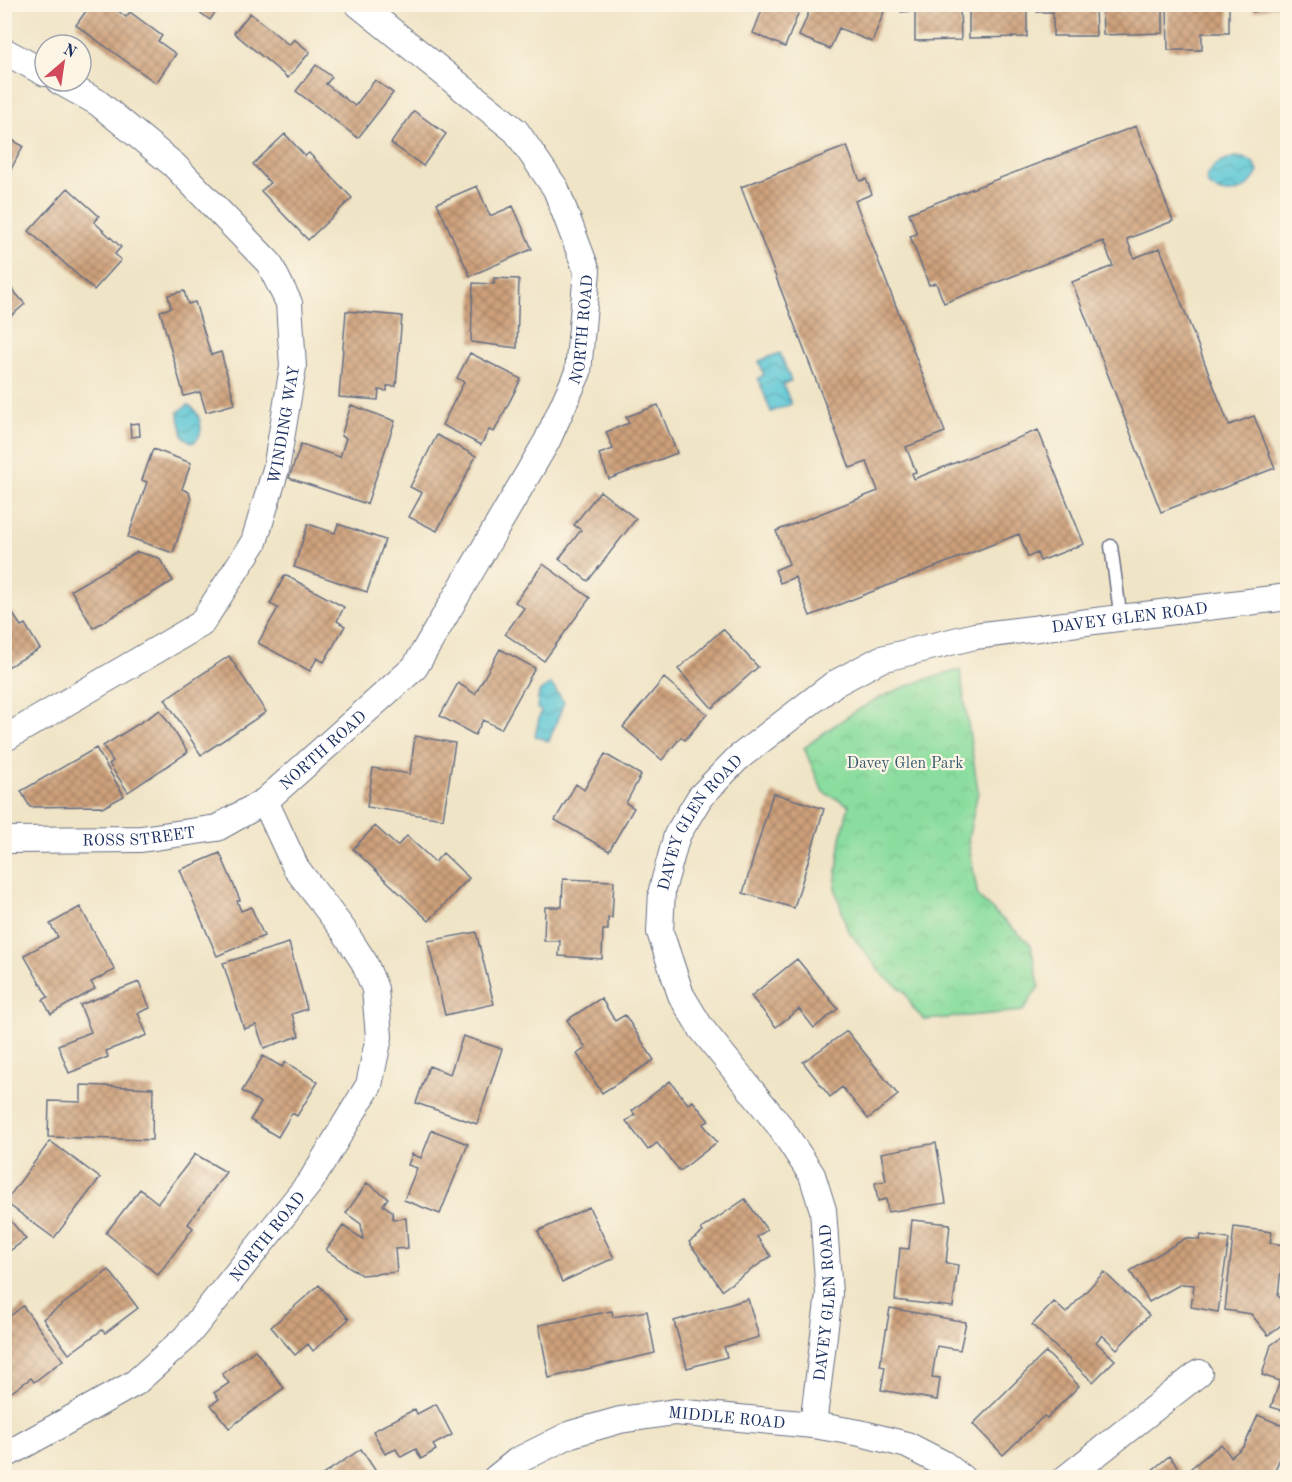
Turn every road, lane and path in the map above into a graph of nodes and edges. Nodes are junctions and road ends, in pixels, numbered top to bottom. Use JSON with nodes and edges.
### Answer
{"nodes":[{"id":1,"x":358,"y":4,"type":"edge"},
{"id":2,"x":4,"y":51,"type":"edge"},
{"id":3,"x":33,"y":67,"type":"edge"},
{"id":4,"x":81,"y":93,"type":"edge"},
{"id":5,"x":1111,"y":546,"type":"dead end"},
{"id":6,"x":1287,"y":597,"type":"edge"},
{"id":7,"x":1120,"y":620,"type":"junction"},
{"id":8,"x":4,"y":739,"type":"edge"},
{"id":9,"x":265,"y":801,"type":"junction"},
{"id":10,"x":4,"y":840,"type":"edge"},
{"id":11,"x":1199,"y":1373,"type":"dead end"},
{"id":12,"x":813,"y":1425,"type":"junction"},
{"id":13,"x":4,"y":1456,"type":"edge"},
{"id":14,"x":496,"y":1478,"type":"edge"},
{"id":15,"x":962,"y":1478,"type":"edge"},
{"id":16,"x":1066,"y":1478,"type":"edge"}],
"edges":[{"from":1,"to":9,"type":"street","name":"NORTH ROAD"},
{"from":2,"to":3,"type":"street"},
{"from":4,"to":8,"type":"street","name":"WINDING WAY"},
{"from":5,"to":7,"type":"lane"},
{"from":6,"to":7,"type":"street","name":"DAVEY GLEN ROAD"},
{"from":7,"to":12,"type":"street","name":"DAVEY GLEN ROAD"},
{"from":9,"to":10,"type":"street","name":"ROSS STREET"},
{"from":9,"to":13,"type":"street","name":"NORTH ROAD"},
{"from":11,"to":16,"type":"street"},
{"from":12,"to":14,"type":"street","name":"MIDDLE ROAD"},
{"from":12,"to":15,"type":"street","name":"MIDDLE ROAD"}]}
